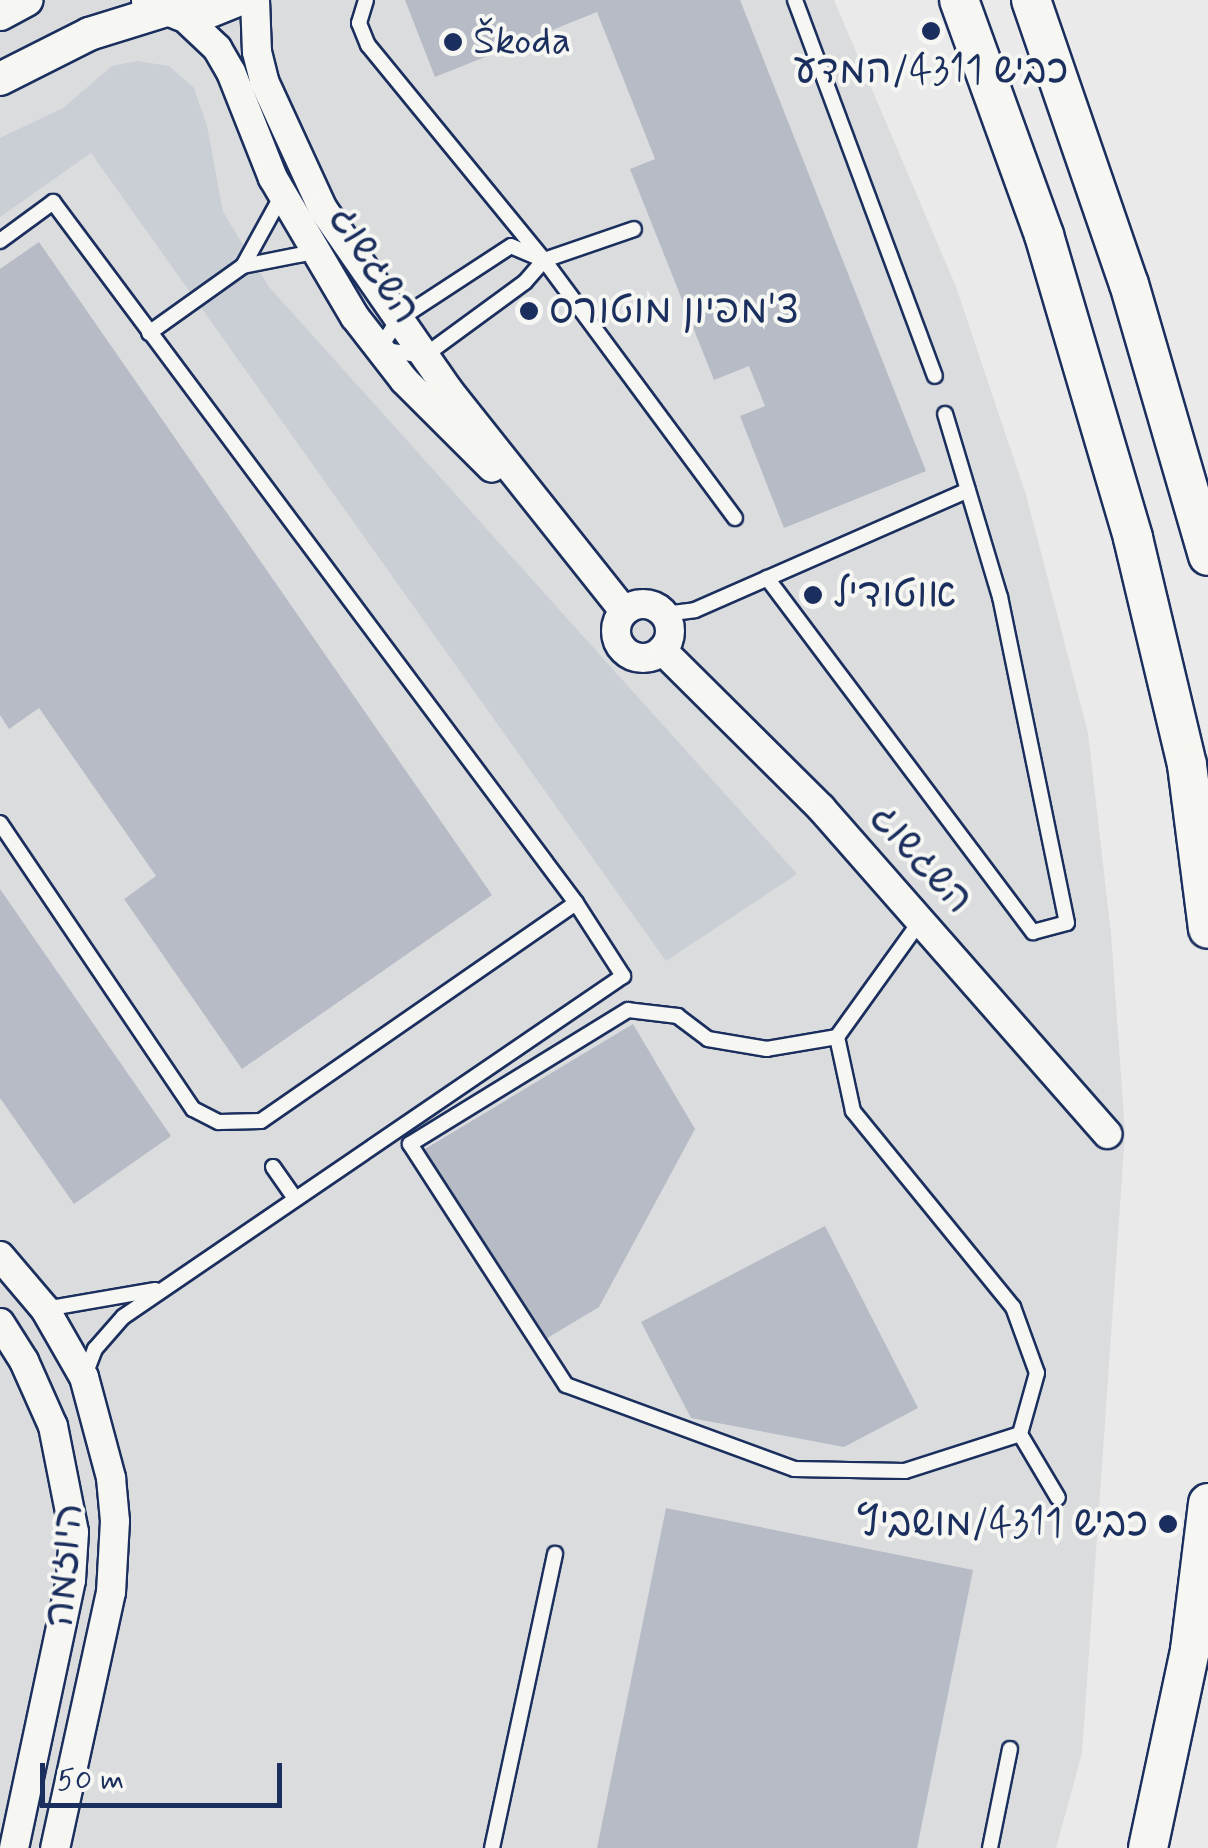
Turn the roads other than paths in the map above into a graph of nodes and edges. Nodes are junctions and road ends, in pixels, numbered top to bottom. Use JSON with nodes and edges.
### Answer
{"nodes":[{"id":1,"x":26,"y":0,"type":"edge"},
{"id":2,"x":238,"y":0,"type":"edge"},
{"id":3,"x":256,"y":0,"type":"edge"},
{"id":4,"x":366,"y":0,"type":"edge"},
{"id":5,"x":795,"y":0,"type":"edge"},
{"id":6,"x":959,"y":0,"type":"edge"},
{"id":7,"x":1032,"y":0,"type":"edge"},
{"id":8,"x":164,"y":8,"type":"edge"},
{"id":9,"x":0,"y":14,"type":"edge"},
{"id":10,"x":0,"y":79,"type":"edge"},
{"id":11,"x":282,"y":195,"type":"junction"},
{"id":12,"x":634,"y":229,"type":"dead end"},
{"id":13,"x":0,"y":241,"type":"edge"},
{"id":14,"x":314,"y":252,"type":"junction"},
{"id":15,"x":544,"y":260,"type":"junction"},
{"id":16,"x":243,"y":266,"type":"junction"},
{"id":17,"x":398,"y":320,"type":"junction"},
{"id":18,"x":149,"y":333,"type":"junction"},
{"id":19,"x":379,"y":349,"type":"junction"},
{"id":20,"x":424,"y":356,"type":"junction"},
{"id":21,"x":936,"y":376,"type":"dead end"},
{"id":22,"x":945,"y":414,"type":"dead end"},
{"id":23,"x":968,"y":490,"type":"junction"},
{"id":24,"x":735,"y":518,"type":"dead end"},
{"id":25,"x":551,"y":524,"type":"junction"},
{"id":26,"x":1208,"y":556,"type":"edge"},
{"id":27,"x":767,"y":578,"type":"junction"},
{"id":28,"x":624,"y":612,"type":"junction"},
{"id":29,"x":664,"y":614,"type":"junction"},
{"id":30,"x":662,"y":650,"type":"junction"},
{"id":31,"x":0,"y":823,"type":"edge"},
{"id":32,"x":576,"y":903,"type":"junction"},
{"id":33,"x":922,"y":920,"type":"junction"},
{"id":34,"x":1208,"y":930,"type":"edge"},
{"id":35,"x":836,"y":1037,"type":"junction"},
{"id":36,"x":1108,"y":1134,"type":"dead end"},
{"id":37,"x":272,"y":1166,"type":"dead end"},
{"id":38,"x":294,"y":1198,"type":"junction"},
{"id":39,"x":0,"y":1256,"type":"edge"},
{"id":40,"x":161,"y":1289,"type":"junction"},
{"id":41,"x":45,"y":1309,"type":"junction"},
{"id":42,"x":0,"y":1324,"type":"edge"},
{"id":43,"x":84,"y":1378,"type":"junction"},
{"id":44,"x":1020,"y":1434,"type":"junction"},
{"id":45,"x":1058,"y":1498,"type":"dead end"},
{"id":46,"x":1208,"y":1502,"type":"edge"},
{"id":47,"x":555,"y":1554,"type":"dead end"},
{"id":48,"x":1010,"y":1750,"type":"dead end"},
{"id":49,"x":14,"y":1848,"type":"edge"},
{"id":50,"x":55,"y":1848,"type":"edge"},
{"id":51,"x":492,"y":1848,"type":"edge"},
{"id":52,"x":990,"y":1848,"type":"edge"},
{"id":53,"x":1148,"y":1848,"type":"edge"}],
"edges":[{"from":1,"to":9,"type":"street"},
{"from":2,"to":8,"type":"street"},
{"from":3,"to":17,"type":"street","name":"השגשוג"},
{"from":4,"to":15,"type":"lane"},
{"from":5,"to":21,"type":"lane"},
{"from":6,"to":34,"type":"main road"},
{"from":7,"to":26,"type":"main road"},
{"from":8,"to":10,"type":"street"},
{"from":8,"to":11,"type":"street","name":"השגשוג"},
{"from":11,"to":14,"type":"street","name":"השגשוג"},
{"from":11,"to":16,"type":"lane"},
{"from":12,"to":15,"type":"lane"},
{"from":13,"to":18,"type":"lane"},
{"from":14,"to":16,"type":"lane"},
{"from":14,"to":19,"type":"street","name":"השגשוג"},
{"from":15,"to":17,"type":"lane"},
{"from":15,"to":20,"type":"lane"},
{"from":15,"to":24,"type":"lane"},
{"from":16,"to":18,"type":"lane"},
{"from":17,"to":19,"type":"lane"},
{"from":17,"to":20,"type":"street","name":"השגשוג"},
{"from":18,"to":32,"type":"lane"},
{"from":19,"to":20,"type":"lane"},
{"from":19,"to":25,"type":"street","name":"השגשוג"},
{"from":20,"to":25,"type":"street","name":"השגשוג"},
{"from":22,"to":23,"type":"lane"},
{"from":23,"to":27,"type":"lane"},
{"from":23,"to":27,"type":"lane"},
{"from":25,"to":28,"type":"street","name":"השגשוג"},
{"from":27,"to":29,"type":"lane"},
{"from":28,"to":29,"type":"street"},
{"from":28,"to":30,"type":"street"},
{"from":29,"to":30,"type":"street"},
{"from":30,"to":33,"type":"street","name":"השגשוג"},
{"from":31,"to":32,"type":"lane"},
{"from":32,"to":38,"type":"lane"},
{"from":33,"to":35,"type":"lane"},
{"from":33,"to":36,"type":"street","name":"השגשוג"},
{"from":35,"to":44,"type":"lane"},
{"from":35,"to":44,"type":"lane"},
{"from":37,"to":38,"type":"lane"},
{"from":38,"to":40,"type":"lane"},
{"from":39,"to":41,"type":"street","name":"היוזמה"},
{"from":40,"to":41,"type":"lane"},
{"from":40,"to":43,"type":"lane"},
{"from":41,"to":43,"type":"street","name":"היוזמה"},
{"from":42,"to":49,"type":"street","name":"היוזמה"},
{"from":43,"to":50,"type":"street","name":"היוזמה"},
{"from":44,"to":45,"type":"lane"},
{"from":46,"to":53,"type":"main road"},
{"from":47,"to":51,"type":"lane"},
{"from":48,"to":52,"type":"lane"}]}
